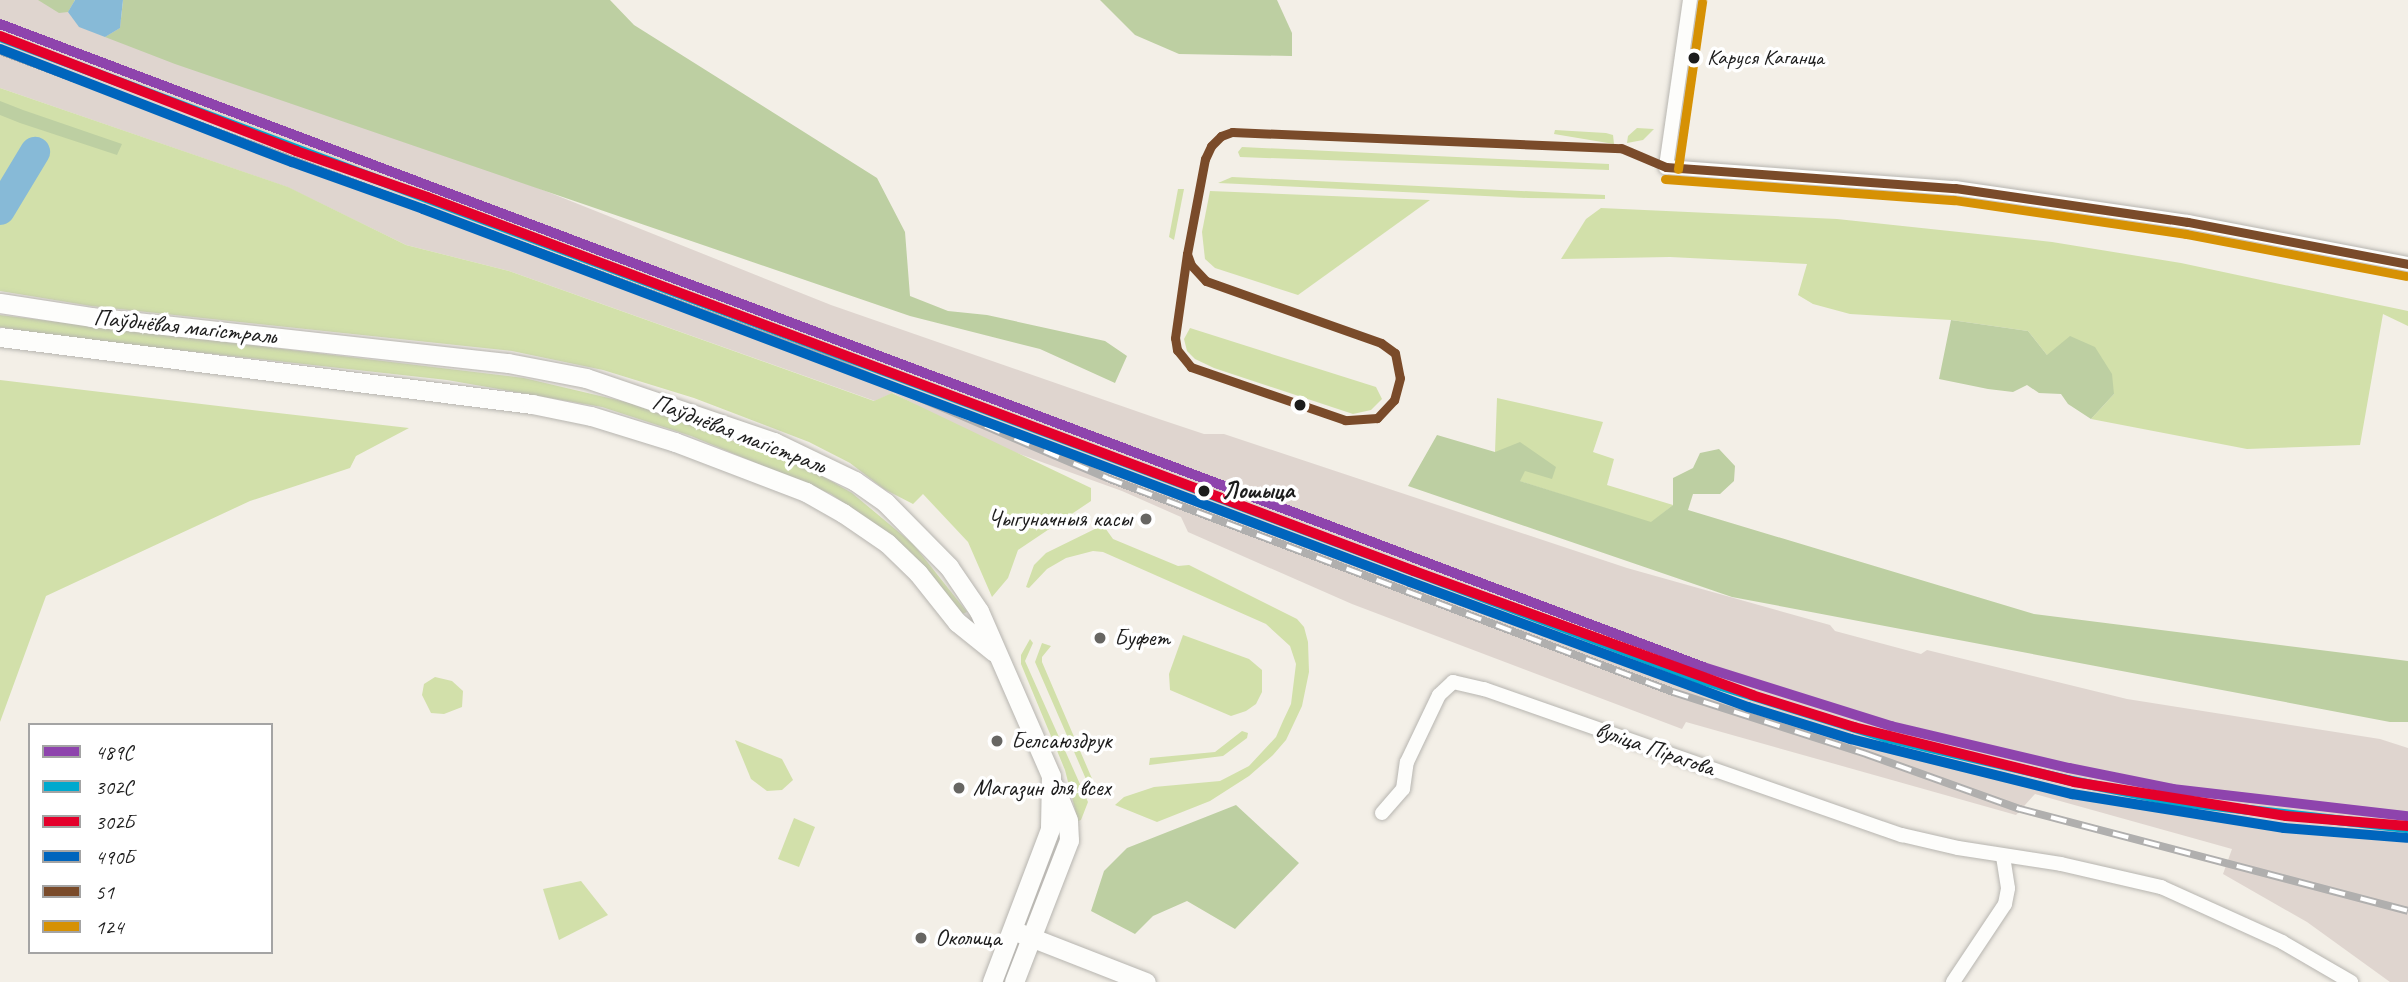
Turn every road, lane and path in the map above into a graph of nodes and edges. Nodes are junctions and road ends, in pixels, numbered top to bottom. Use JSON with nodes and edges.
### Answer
{"nodes":[{"id":1,"x":1690,"y":0,"type":"edge"},
{"id":2,"x":2408,"y":264,"type":"edge"},
{"id":3,"x":0,"y":303,"type":"edge"},
{"id":4,"x":0,"y":337,"type":"edge"},
{"id":5,"x":995,"y":652,"type":"junction"},
{"id":6,"x":1051,"y":776,"type":"junction"},
{"id":7,"x":1382,"y":813,"type":"dead end"},
{"id":8,"x":2003,"y":856,"type":"junction"},
{"id":9,"x":1013,"y":931,"type":"junction"},
{"id":10,"x":1032,"y":937,"type":"junction"},
{"id":11,"x":992,"y":982,"type":"edge"},
{"id":12,"x":1014,"y":982,"type":"edge"},
{"id":13,"x":1146,"y":982,"type":"edge"},
{"id":14,"x":1953,"y":982,"type":"edge"},
{"id":15,"x":2351,"y":982,"type":"edge"}],
"edges":[{"from":1,"to":2,"type":"street"},
{"from":3,"to":5,"type":"main road","name":"Паўднёвая магістраль"},
{"from":4,"to":5,"type":"main road","name":"Паўднёвая магістраль"},
{"from":5,"to":6,"type":"main road"},
{"from":6,"to":9,"type":"main road"},
{"from":6,"to":10,"type":"main road"},
{"from":7,"to":8,"type":"street","name":"вуліца Пірагова"},
{"from":8,"to":14,"type":"street"},
{"from":8,"to":15,"type":"street"},
{"from":9,"to":10,"type":"main road"},
{"from":9,"to":11,"type":"main road"},
{"from":10,"to":12,"type":"main road"},
{"from":10,"to":13,"type":"main road"}]}
